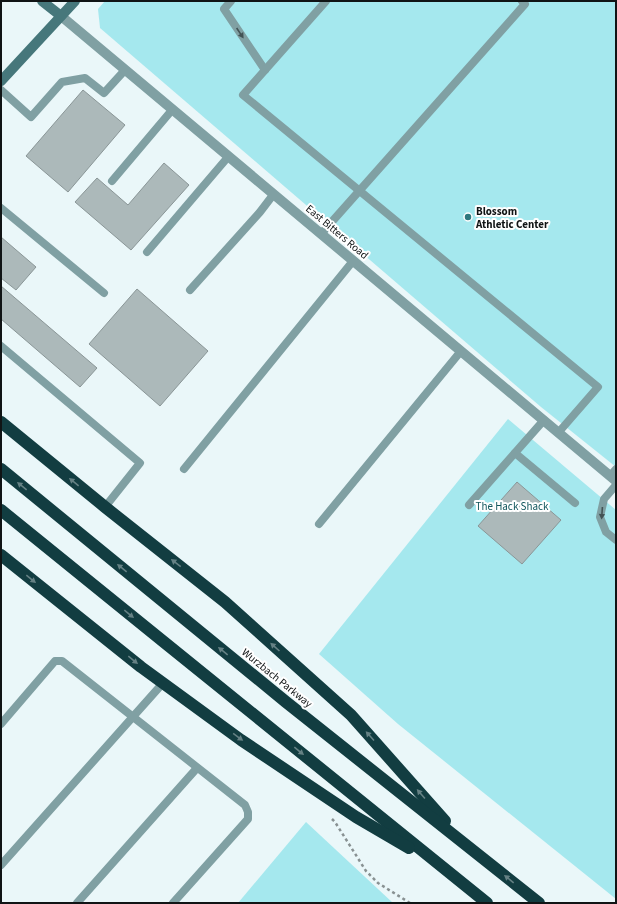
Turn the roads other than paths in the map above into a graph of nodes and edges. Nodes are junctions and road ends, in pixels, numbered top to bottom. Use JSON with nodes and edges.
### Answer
{"nodes":[{"id":1,"x":42,"y":1,"type":"edge"},
{"id":2,"x":75,"y":1,"type":"edge"},
{"id":3,"x":231,"y":1,"type":"edge"},
{"id":4,"x":326,"y":1,"type":"edge"},
{"id":5,"x":522,"y":1,"type":"edge"},
{"id":6,"x":61,"y":16,"type":"junction"},
{"id":7,"x":125,"y":70,"type":"junction"},
{"id":8,"x":265,"y":70,"type":"junction"},
{"id":9,"x":1,"y":81,"type":"edge"},
{"id":10,"x":1,"y":90,"type":"edge"},
{"id":11,"x":172,"y":110,"type":"junction"},
{"id":12,"x":228,"y":157,"type":"junction"},
{"id":13,"x":112,"y":180,"type":"dead end"},
{"id":14,"x":359,"y":191,"type":"junction"},
{"id":15,"x":273,"y":195,"type":"junction"},
{"id":16,"x":1,"y":208,"type":"edge"},
{"id":17,"x":320,"y":234,"type":"junction"},
{"id":18,"x":147,"y":252,"type":"dead end"},
{"id":19,"x":353,"y":261,"type":"junction"},
{"id":20,"x":190,"y":290,"type":"dead end"},
{"id":21,"x":104,"y":293,"type":"dead end"},
{"id":22,"x":1,"y":346,"type":"edge"},
{"id":23,"x":460,"y":351,"type":"junction"},
{"id":24,"x":544,"y":420,"type":"junction"},
{"id":25,"x":1,"y":422,"type":"edge"},
{"id":26,"x":558,"y":433,"type":"junction"},
{"id":27,"x":515,"y":453,"type":"junction"},
{"id":28,"x":1,"y":469,"type":"edge"},
{"id":29,"x":184,"y":469,"type":"dead end"},
{"id":30,"x":614,"y":475,"type":"edge"},
{"id":31,"x":616,"y":485,"type":"edge"},
{"id":32,"x":575,"y":503,"type":"dead end"},
{"id":33,"x":469,"y":505,"type":"dead end"},
{"id":34,"x":105,"y":507,"type":"junction"},
{"id":35,"x":1,"y":510,"type":"edge"},
{"id":36,"x":319,"y":524,"type":"dead end"},
{"id":37,"x":616,"y":540,"type":"edge"},
{"id":38,"x":1,"y":555,"type":"edge"},
{"id":39,"x":164,"y":683,"type":"junction"},
{"id":40,"x":133,"y":718,"type":"junction"},
{"id":41,"x":1,"y":724,"type":"edge"},
{"id":42,"x":197,"y":768,"type":"junction"},
{"id":43,"x":466,"y":844,"type":"junction"},
{"id":44,"x":1,"y":865,"type":"edge"},
{"id":45,"x":449,"y":873,"type":"junction"},
{"id":46,"x":77,"y":903,"type":"edge"},
{"id":47,"x":173,"y":903,"type":"edge"},
{"id":48,"x":487,"y":903,"type":"edge"},
{"id":49,"x":539,"y":903,"type":"edge"}],
"edges":[{"from":1,"to":6,"type":"main road","name":"East Bitters Road"},
{"from":2,"to":6,"type":"main road"},
{"from":3,"to":8,"type":"lane","one_way":true},
{"from":4,"to":8,"type":"lane"},
{"from":5,"to":14,"type":"lane"},
{"from":6,"to":7,"type":"street","name":"East Bitters Road"},
{"from":6,"to":9,"type":"main road"},
{"from":7,"to":10,"type":"lane"},
{"from":7,"to":11,"type":"street","name":"East Bitters Road"},
{"from":8,"to":14,"type":"lane"},
{"from":11,"to":12,"type":"street","name":"East Bitters Road"},
{"from":11,"to":13,"type":"lane"},
{"from":12,"to":15,"type":"street","name":"East Bitters Road"},
{"from":12,"to":18,"type":"lane"},
{"from":14,"to":17,"type":"lane"},
{"from":14,"to":26,"type":"lane"},
{"from":15,"to":17,"type":"street","name":"East Bitters Road"},
{"from":15,"to":20,"type":"lane"},
{"from":16,"to":21,"type":"lane"},
{"from":17,"to":19,"type":"street","name":"East Bitters Road"},
{"from":19,"to":23,"type":"street","name":"East Bitters Road"},
{"from":19,"to":29,"type":"lane"},
{"from":22,"to":34,"type":"lane"},
{"from":23,"to":24,"type":"street","name":"East Bitters Road"},
{"from":23,"to":36,"type":"lane"},
{"from":24,"to":26,"type":"street","name":"East Bitters Road"},
{"from":24,"to":27,"type":"lane"},
{"from":34,"to":25,"type":"highway","one_way":true},
{"from":26,"to":30,"type":"street","name":"East Bitters Road"},
{"from":27,"to":32,"type":"lane"},
{"from":27,"to":33,"type":"lane"},
{"from":43,"to":28,"type":"highway","name":"Wurzbach Parkway","one_way":true},
{"from":31,"to":37,"type":"lane","one_way":true},
{"from":43,"to":34,"type":"highway","one_way":true},
{"from":35,"to":45,"type":"highway","one_way":true},
{"from":38,"to":39,"type":"highway","one_way":true},
{"from":39,"to":40,"type":"lane"},
{"from":39,"to":45,"type":"highway","one_way":true},
{"from":40,"to":41,"type":"lane"},
{"from":40,"to":42,"type":"lane"},
{"from":40,"to":44,"type":"lane"},
{"from":42,"to":46,"type":"lane"},
{"from":42,"to":47,"type":"lane"},
{"from":49,"to":43,"type":"highway","name":"Wurzbach Parkway","one_way":true},
{"from":45,"to":48,"type":"highway"}]}
